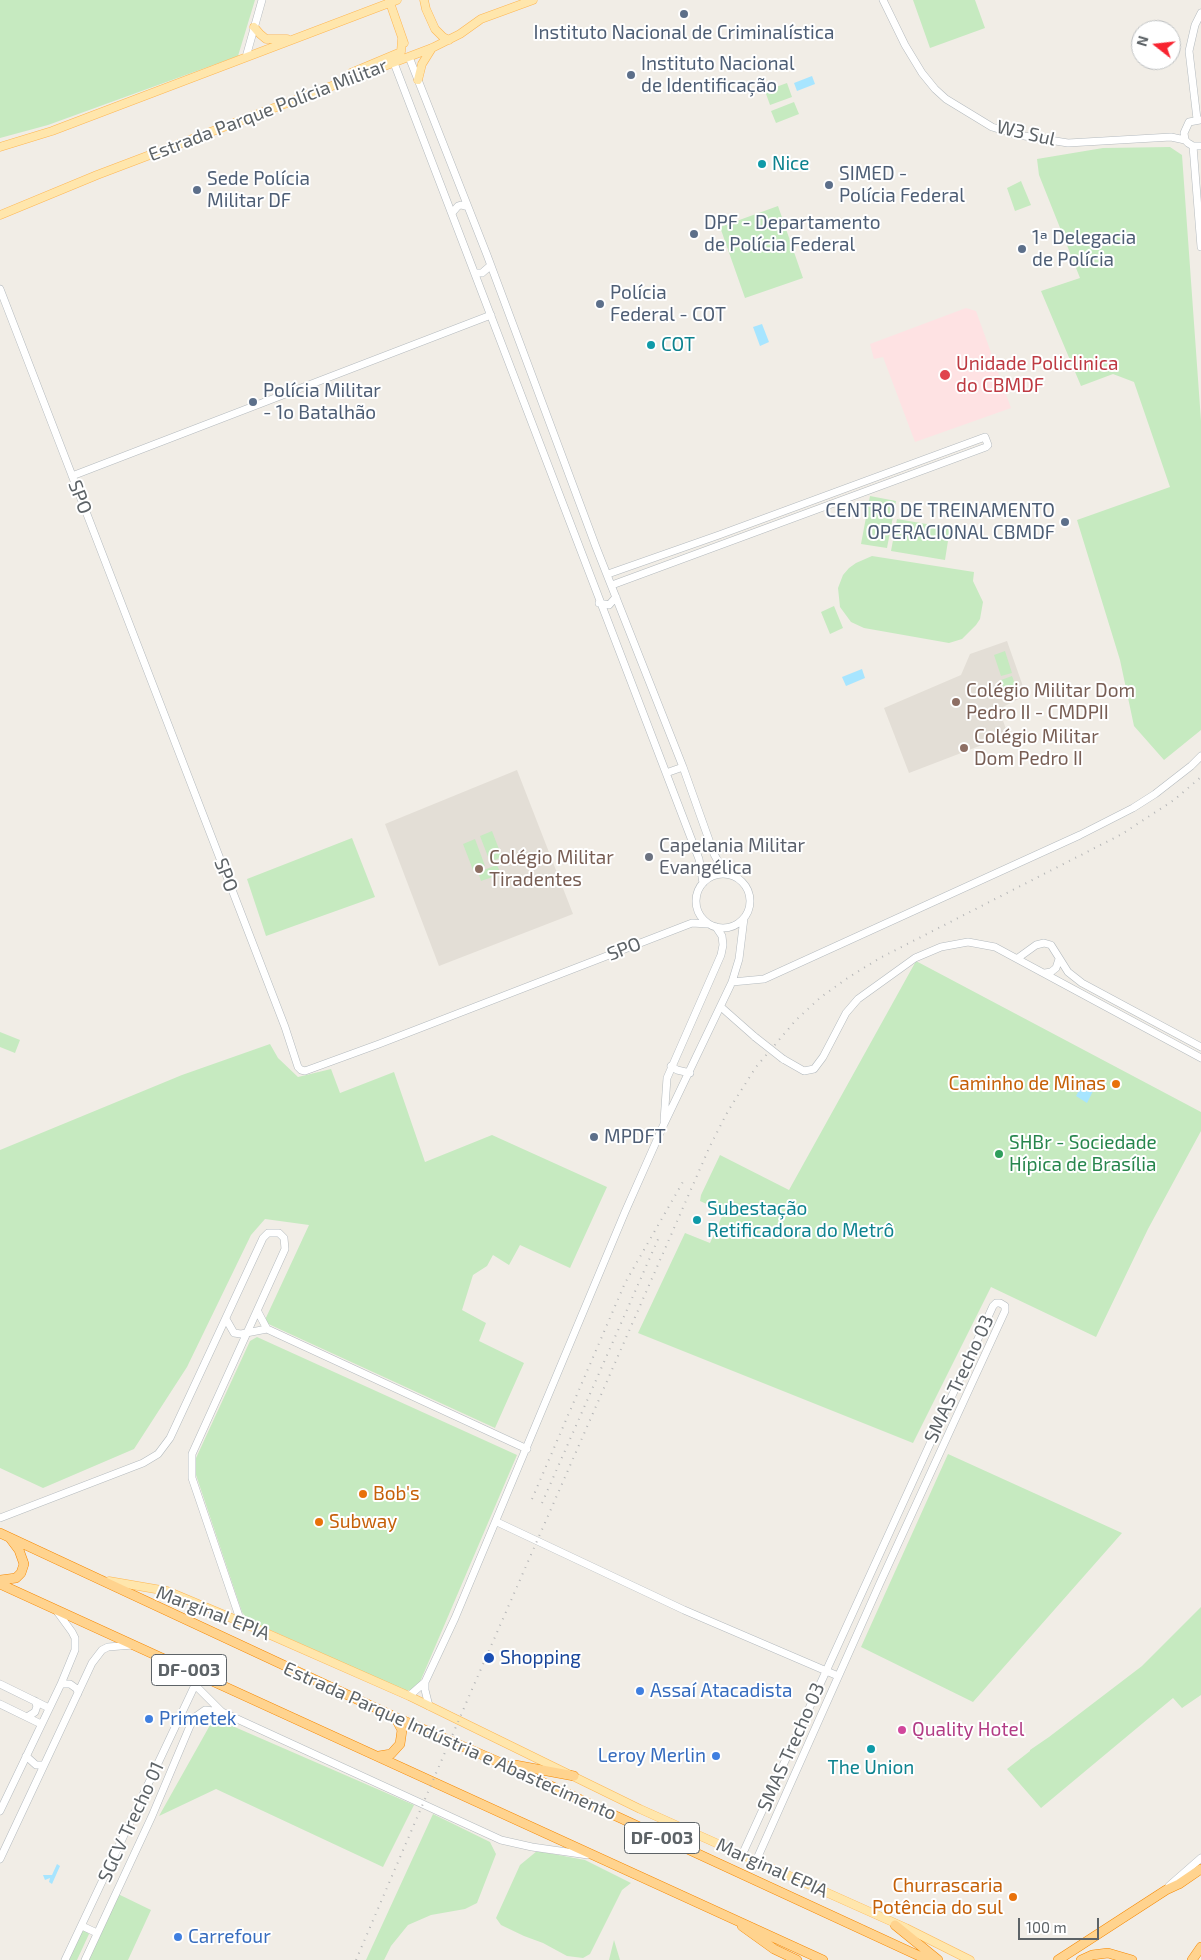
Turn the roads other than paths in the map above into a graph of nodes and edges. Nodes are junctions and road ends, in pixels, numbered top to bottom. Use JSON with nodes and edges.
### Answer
{"nodes":[{"id":1,"x":262,"y":0,"type":"edge"},
{"id":2,"x":424,"y":0,"type":"edge"},
{"id":3,"x":533,"y":0,"type":"edge"},
{"id":4,"x":883,"y":0,"type":"edge"},
{"id":5,"x":392,"y":1,"type":"edge"},
{"id":6,"x":1201,"y":14,"type":"edge"},
{"id":7,"x":254,"y":27,"type":"junction"},
{"id":8,"x":402,"y":39,"type":"junction"},
{"id":9,"x":292,"y":40,"type":"junction"},
{"id":10,"x":449,"y":40,"type":"junction"},
{"id":11,"x":432,"y":48,"type":"junction"},
{"id":12,"x":246,"y":57,"type":"junction"},
{"id":13,"x":409,"y":57,"type":"junction"},
{"id":14,"x":394,"y":63,"type":"junction"},
{"id":15,"x":418,"y":80,"type":"junction"},
{"id":16,"x":293,"y":101,"type":"junction"},
{"id":17,"x":1199,"y":120,"type":"edge"},
{"id":18,"x":1184,"y":129,"type":"junction"},
{"id":19,"x":1170,"y":137,"type":"junction"},
{"id":20,"x":1185,"y":140,"type":"junction"},
{"id":21,"x":0,"y":146,"type":"edge"},
{"id":22,"x":1197,"y":146,"type":"edge"},
{"id":23,"x":468,"y":207,"type":"junction"},
{"id":24,"x":452,"y":213,"type":"junction"},
{"id":25,"x":0,"y":215,"type":"edge"},
{"id":26,"x":1201,"y":247,"type":"edge"},
{"id":27,"x":490,"y":266,"type":"junction"},
{"id":28,"x":475,"y":273,"type":"junction"},
{"id":29,"x":0,"y":289,"type":"edge"},
{"id":30,"x":492,"y":315,"type":"junction"},
{"id":31,"x":535,"y":384,"type":"junction"},
{"id":32,"x":519,"y":388,"type":"junction"},
{"id":33,"x":970,"y":442,"type":"junction"},
{"id":34,"x":973,"y":452,"type":"junction"},
{"id":35,"x":72,"y":476,"type":"junction"},
{"id":36,"x":877,"y":477,"type":"junction"},
{"id":37,"x":881,"y":485,"type":"junction"},
{"id":38,"x":798,"y":506,"type":"junction"},
{"id":39,"x":801,"y":514,"type":"junction"},
{"id":40,"x":585,"y":516,"type":"junction"},
{"id":41,"x":570,"y":522,"type":"junction"},
{"id":42,"x":719,"y":535,"type":"junction"},
{"id":43,"x":722,"y":545,"type":"junction"},
{"id":44,"x":651,"y":559,"type":"junction"},
{"id":45,"x":659,"y":568,"type":"junction"},
{"id":46,"x":608,"y":574,"type":"junction"},
{"id":47,"x":612,"y":585,"type":"junction"},
{"id":48,"x":616,"y":597,"type":"junction"},
{"id":49,"x":600,"y":603,"type":"junction"},
{"id":50,"x":1201,"y":756,"type":"edge"},
{"id":51,"x":683,"y":767,"type":"junction"},
{"id":52,"x":666,"y":773,"type":"junction"},
{"id":53,"x":725,"y":874,"type":"junction"},
{"id":54,"x":703,"y":883,"type":"junction"},
{"id":55,"x":698,"y":912,"type":"junction"},
{"id":56,"x":744,"y":918,"type":"junction"},
{"id":57,"x":692,"y":923,"type":"junction"},
{"id":58,"x":708,"y":924,"type":"junction"},
{"id":59,"x":716,"y":928,"type":"junction"},
{"id":60,"x":1029,"y":949,"type":"junction"},
{"id":61,"x":1018,"y":958,"type":"junction"},
{"id":62,"x":1059,"y":959,"type":"junction"},
{"id":63,"x":1032,"y":966,"type":"junction"},
{"id":64,"x":1045,"y":973,"type":"junction"},
{"id":65,"x":732,"y":982,"type":"junction"},
{"id":66,"x":721,"y":1007,"type":"junction"},
{"id":67,"x":1201,"y":1047,"type":"edge"},
{"id":68,"x":1201,"y":1058,"type":"edge"},
{"id":69,"x":672,"y":1066,"type":"junction"},
{"id":70,"x":690,"y":1074,"type":"junction"},
{"id":71,"x":664,"y":1124,"type":"junction"},
{"id":72,"x":258,"y":1312,"type":"junction"},
{"id":73,"x":226,"y":1318,"type":"junction"},
{"id":74,"x":267,"y":1329,"type":"junction"},
{"id":75,"x":247,"y":1334,"type":"junction"},
{"id":76,"x":526,"y":1449,"type":"junction"},
{"id":77,"x":0,"y":1518,"type":"edge"},
{"id":78,"x":497,"y":1522,"type":"junction"},
{"id":79,"x":0,"y":1532,"type":"edge"},
{"id":80,"x":9,"y":1537,"type":"junction"},
{"id":81,"x":869,"y":1575,"type":"junction"},
{"id":82,"x":0,"y":1580,"type":"edge"},
{"id":83,"x":881,"y":1580,"type":"junction"},
{"id":84,"x":105,"y":1581,"type":"junction"},
{"id":85,"x":0,"y":1584,"type":"edge"},
{"id":86,"x":54,"y":1608,"type":"junction"},
{"id":87,"x":241,"y":1622,"type":"junction"},
{"id":88,"x":138,"y":1645,"type":"junction"},
{"id":89,"x":178,"y":1665,"type":"junction"},
{"id":90,"x":826,"y":1670,"type":"junction"},
{"id":91,"x":838,"y":1676,"type":"junction"},
{"id":92,"x":425,"y":1682,"type":"junction"},
{"id":93,"x":0,"y":1684,"type":"edge"},
{"id":94,"x":61,"y":1684,"type":"junction"},
{"id":95,"x":195,"y":1685,"type":"junction"},
{"id":96,"x":78,"y":1693,"type":"junction"},
{"id":97,"x":409,"y":1696,"type":"junction"},
{"id":98,"x":34,"y":1701,"type":"junction"},
{"id":99,"x":0,"y":1704,"type":"edge"},
{"id":100,"x":429,"y":1706,"type":"junction"},
{"id":101,"x":49,"y":1708,"type":"junction"},
{"id":102,"x":222,"y":1712,"type":"junction"},
{"id":103,"x":27,"y":1717,"type":"junction"},
{"id":104,"x":395,"y":1717,"type":"junction"},
{"id":105,"x":178,"y":1721,"type":"junction"},
{"id":106,"x":41,"y":1724,"type":"junction"},
{"id":107,"x":190,"y":1726,"type":"junction"},
{"id":108,"x":26,"y":1756,"type":"junction"},
{"id":109,"x":378,"y":1756,"type":"junction"},
{"id":110,"x":501,"y":1763,"type":"junction"},
{"id":111,"x":44,"y":1765,"type":"junction"},
{"id":112,"x":574,"y":1776,"type":"junction"},
{"id":113,"x":0,"y":1811,"type":"edge"},
{"id":114,"x":752,"y":1832,"type":"junction"},
{"id":115,"x":766,"y":1837,"type":"junction"},
{"id":116,"x":742,"y":1855,"type":"junction"},
{"id":117,"x":594,"y":1856,"type":"junction"},
{"id":118,"x":1,"y":1857,"type":"edge"},
{"id":119,"x":1201,"y":1858,"type":"edge"},
{"id":120,"x":756,"y":1861,"type":"junction"},
{"id":121,"x":1201,"y":1869,"type":"edge"},
{"id":122,"x":1166,"y":1890,"type":"junction"},
{"id":123,"x":732,"y":1918,"type":"junction"},
{"id":124,"x":895,"y":1925,"type":"junction"},
{"id":125,"x":82,"y":1926,"type":"junction"},
{"id":126,"x":97,"y":1933,"type":"junction"},
{"id":127,"x":1201,"y":1947,"type":"edge"},
{"id":128,"x":65,"y":1960,"type":"edge"},
{"id":129,"x":85,"y":1960,"type":"edge"},
{"id":130,"x":797,"y":1960,"type":"edge"},
{"id":131,"x":823,"y":1960,"type":"edge"},
{"id":132,"x":928,"y":1960,"type":"edge"},
{"id":133,"x":938,"y":1960,"type":"edge"},
{"id":134,"x":970,"y":1960,"type":"edge"},
{"id":135,"x":1058,"y":1960,"type":"edge"},
{"id":136,"x":1081,"y":1960,"type":"edge"},
{"id":137,"x":1132,"y":1960,"type":"edge"},
{"id":138,"x":1192,"y":1960,"type":"edge"}],
"edges":[{"from":1,"to":7,"type":"street"},
{"from":2,"to":10,"type":"main road"},
{"from":3,"to":10,"type":"main road","name":"Estrada Parque Polícia Militar"},
{"from":4,"to":19,"type":"street","name":"W3 Sul"},
{"from":5,"to":8,"type":"main road"},
{"from":5,"to":9,"type":"main road"},
{"from":6,"to":17,"type":"street"},
{"from":7,"to":9,"type":"main road"},
{"from":7,"to":12,"type":"street"},
{"from":8,"to":13,"type":"main road"},
{"from":8,"to":16,"type":"main road"},
{"from":9,"to":12,"type":"main road"},
{"from":10,"to":11,"type":"main road","name":"Estrada Parque Polícia Militar"},
{"from":11,"to":13,"type":"main road","name":"Estrada Parque Polícia Militar"},
{"from":11,"to":15,"type":"main road"},
{"from":12,"to":21,"type":"main road"},
{"from":13,"to":14,"type":"main road","name":"Estrada Parque Polícia Militar"},
{"from":13,"to":15,"type":"street"},
{"from":14,"to":16,"type":"main road","name":"Estrada Parque Polícia Militar"},
{"from":14,"to":24,"type":"street"},
{"from":15,"to":23,"type":"street"},
{"from":16,"to":25,"type":"main road","name":"Estrada Parque Polícia Militar"},
{"from":17,"to":18,"type":"street","name":"W3 Sul"},
{"from":18,"to":19,"type":"street","name":"W3 Sul"},
{"from":18,"to":20,"type":"street"},
{"from":19,"to":20,"type":"street","name":"W3 Sul"},
{"from":20,"to":22,"type":"street"},
{"from":22,"to":26,"type":"street"},
{"from":23,"to":24,"type":"street"},
{"from":23,"to":27,"type":"street"},
{"from":24,"to":28,"type":"street"},
{"from":27,"to":28,"type":"street"},
{"from":27,"to":31,"type":"street"},
{"from":28,"to":30,"type":"street"},
{"from":29,"to":35,"type":"street","name":"SPO"},
{"from":30,"to":32,"type":"street"},
{"from":30,"to":35,"type":"street"},
{"from":31,"to":32,"type":"street"},
{"from":31,"to":40,"type":"street"},
{"from":32,"to":41,"type":"street"},
{"from":33,"to":34,"type":"street"},
{"from":33,"to":34,"type":"street"},
{"from":33,"to":36,"type":"street"},
{"from":34,"to":37,"type":"street"},
{"from":35,"to":57,"type":"street","name":"SPO"},
{"from":36,"to":37,"type":"street"},
{"from":36,"to":38,"type":"street"},
{"from":37,"to":39,"type":"street"},
{"from":38,"to":39,"type":"street"},
{"from":38,"to":42,"type":"street"},
{"from":39,"to":43,"type":"street"},
{"from":40,"to":41,"type":"street"},
{"from":40,"to":46,"type":"street"},
{"from":41,"to":49,"type":"street"},
{"from":42,"to":43,"type":"street"},
{"from":42,"to":44,"type":"street"},
{"from":43,"to":45,"type":"street"},
{"from":44,"to":45,"type":"street"},
{"from":44,"to":46,"type":"street"},
{"from":45,"to":47,"type":"street"},
{"from":46,"to":47,"type":"street"},
{"from":47,"to":48,"type":"street"},
{"from":48,"to":49,"type":"street"},
{"from":48,"to":51,"type":"street"},
{"from":49,"to":52,"type":"street"},
{"from":50,"to":65,"type":"street"},
{"from":51,"to":52,"type":"street"},
{"from":51,"to":53,"type":"street"},
{"from":52,"to":54,"type":"street"},
{"from":53,"to":54,"type":"street"},
{"from":53,"to":56,"type":"street"},
{"from":54,"to":55,"type":"street"},
{"from":55,"to":57,"type":"street"},
{"from":55,"to":58,"type":"street"},
{"from":56,"to":59,"type":"street"},
{"from":56,"to":65,"type":"street"},
{"from":57,"to":58,"type":"street","name":"SPO"},
{"from":58,"to":59,"type":"street"},
{"from":59,"to":69,"type":"street"},
{"from":60,"to":61,"type":"street"},
{"from":60,"to":62,"type":"street"},
{"from":60,"to":63,"type":"street"},
{"from":61,"to":63,"type":"street"},
{"from":61,"to":66,"type":"street","bridge":true},
{"from":62,"to":64,"type":"street"},
{"from":62,"to":67,"type":"street"},
{"from":63,"to":64,"type":"street"},
{"from":64,"to":68,"type":"street"},
{"from":65,"to":66,"type":"street"},
{"from":66,"to":70,"type":"street"},
{"from":69,"to":70,"type":"street"},
{"from":69,"to":71,"type":"street"},
{"from":70,"to":71,"type":"street"},
{"from":71,"to":76,"type":"street"},
{"from":72,"to":73,"type":"street"},
{"from":72,"to":74,"type":"street"},
{"from":72,"to":75,"type":"street"},
{"from":73,"to":75,"type":"street"},
{"from":73,"to":77,"type":"street"},
{"from":74,"to":75,"type":"street"},
{"from":74,"to":76,"type":"street"},
{"from":75,"to":87,"type":"street"},
{"from":76,"to":78,"type":"street"},
{"from":78,"to":90,"type":"street"},
{"from":78,"to":92,"type":"street"},
{"from":79,"to":80,"type":"highway","name":"Estrada Parque Indústria e Abastecimento","number":"DF-003"},
{"from":80,"to":82,"type":"highway"},
{"from":80,"to":84,"type":"highway","name":"Estrada Parque Indústria e Abastecimento","number":"DF-003"},
{"from":81,"to":83,"type":"street"},
{"from":81,"to":83,"type":"street","name":"SMAS Trecho 03"},
{"from":81,"to":90,"type":"street","name":"SMAS Trecho 03"},
{"from":83,"to":91,"type":"street","name":"SMAS Trecho 03"},
{"from":84,"to":87,"type":"main road","name":"Marginal EPIA"},
{"from":84,"to":104,"type":"highway","name":"Estrada Parque Indústria e Abastecimento","number":"DF-003"},
{"from":85,"to":86,"type":"highway","number":"DF-003"},
{"from":86,"to":88,"type":"highway","number":"DF-003"},
{"from":86,"to":94,"type":"street"},
{"from":87,"to":97,"type":"main road","name":"Marginal EPIA"},
{"from":88,"to":89,"type":"highway","number":"DF-003"},
{"from":88,"to":96,"type":"street"},
{"from":89,"to":95,"type":"street"},
{"from":89,"to":109,"type":"highway","number":"DF-003"},
{"from":90,"to":91,"type":"street"},
{"from":90,"to":114,"type":"street","name":"SMAS Trecho 03"},
{"from":91,"to":115,"type":"street","name":"SMAS Trecho 03"},
{"from":92,"to":97,"type":"street"},
{"from":92,"to":100,"type":"street"},
{"from":93,"to":98,"type":"street"},
{"from":94,"to":96,"type":"street"},
{"from":94,"to":101,"type":"street"},
{"from":95,"to":102,"type":"street"},
{"from":95,"to":105,"type":"street","name":"SGCV Trecho 01"},
{"from":96,"to":111,"type":"street"},
{"from":97,"to":100,"type":"main road","name":"Marginal EPIA"},
{"from":98,"to":101,"type":"street"},
{"from":98,"to":103,"type":"street"},
{"from":99,"to":103,"type":"street"},
{"from":100,"to":112,"type":"main road","name":"Marginal EPIA"},
{"from":101,"to":106,"type":"street"},
{"from":102,"to":107,"type":"street","name":"SGCV Trecho 01"},
{"from":102,"to":117,"type":"street"},
{"from":103,"to":106,"type":"street"},
{"from":104,"to":109,"type":"highway"},
{"from":104,"to":110,"type":"highway","name":"Estrada Parque Indústria e Abastecimento","number":"DF-003"},
{"from":105,"to":107,"type":"street"},
{"from":105,"to":125,"type":"street","name":"SGCV Trecho 01"},
{"from":106,"to":108,"type":"street"},
{"from":107,"to":126,"type":"street","name":"SGCV Trecho 01"},
{"from":108,"to":111,"type":"street"},
{"from":108,"to":113,"type":"street"},
{"from":109,"to":117,"type":"highway","number":"DF-003"},
{"from":110,"to":112,"type":"highway"},
{"from":110,"to":132,"type":"highway","name":"Estrada Parque Indústria e Abastecimento","number":"DF-003"},
{"from":111,"to":118,"type":"street"},
{"from":112,"to":116,"type":"main road","name":"Marginal EPIA"},
{"from":114,"to":115,"type":"street"},
{"from":114,"to":116,"type":"street","name":"SMAS Trecho 03"},
{"from":115,"to":120,"type":"street","name":"SMAS Trecho 03"},
{"from":116,"to":120,"type":"main road","name":"Marginal EPIA"},
{"from":117,"to":123,"type":"highway","number":"DF-003"},
{"from":119,"to":122,"type":"street"},
{"from":120,"to":124,"type":"main road","name":"Marginal EPIA"},
{"from":121,"to":122,"type":"highway"},
{"from":122,"to":135,"type":"highway"},
{"from":123,"to":130,"type":"highway"},
{"from":123,"to":131,"type":"highway","number":"DF-003"},
{"from":124,"to":133,"type":"highway"},
{"from":124,"to":134,"type":"main road","name":"Marginal EPIA"},
{"from":125,"to":126,"type":"street"},
{"from":125,"to":128,"type":"street","name":"SGCV Trecho 01"},
{"from":126,"to":129,"type":"street","name":"SGCV Trecho 01"},
{"from":127,"to":138,"type":"highway"},
{"from":136,"to":137,"type":"highway"}]}
